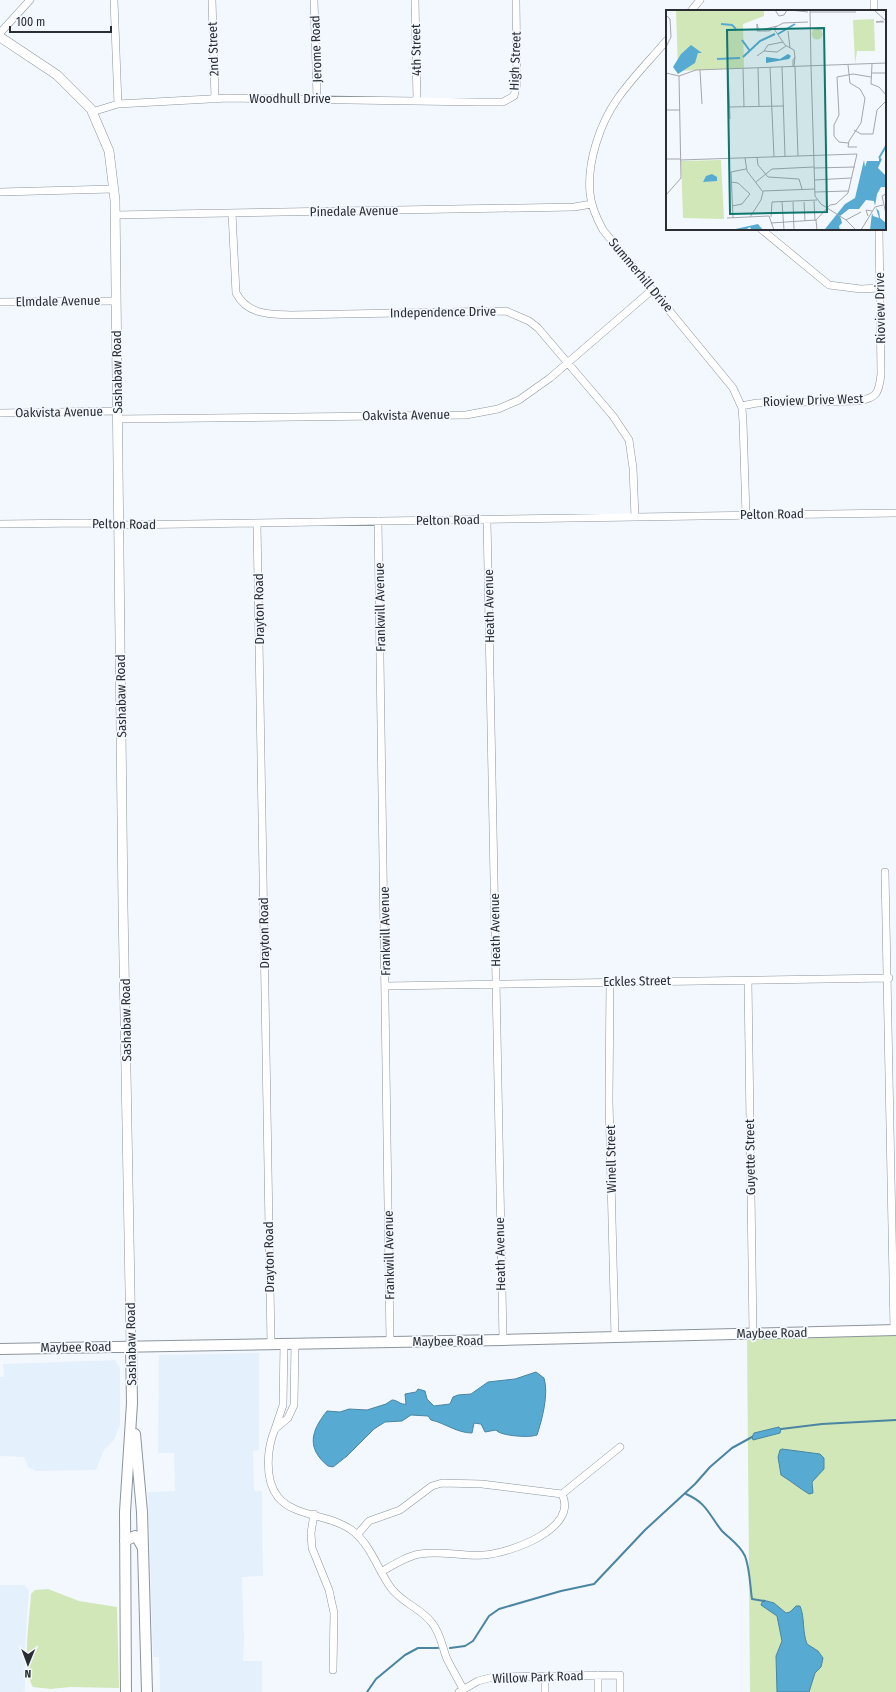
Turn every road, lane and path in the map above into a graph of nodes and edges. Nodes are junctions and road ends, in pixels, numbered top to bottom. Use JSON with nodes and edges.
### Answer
{"nodes":[{"id":1,"x":30,"y":0,"type":"edge"},
{"id":2,"x":114,"y":0,"type":"edge"},
{"id":3,"x":212,"y":0,"type":"edge"},
{"id":4,"x":314,"y":0,"type":"edge"},
{"id":5,"x":415,"y":0,"type":"edge"},
{"id":6,"x":516,"y":0,"type":"edge"},
{"id":7,"x":700,"y":0,"type":"edge"},
{"id":8,"x":692,"y":10,"type":"edge"},
{"id":9,"x":0,"y":33,"type":"edge"},
{"id":10,"x":0,"y":37,"type":"edge"},
{"id":11,"x":666,"y":41,"type":"edge"},
{"id":12,"x":317,"y":98,"type":"junction"},
{"id":13,"x":214,"y":99,"type":"junction"},
{"id":14,"x":417,"y":101,"type":"junction"},
{"id":15,"x":490,"y":102,"type":"joint"},
{"id":16,"x":118,"y":104,"type":"junction"},
{"id":17,"x":92,"y":112,"type":"junction"},
{"id":18,"x":113,"y":189,"type":"junction"},
{"id":19,"x":0,"y":192,"type":"edge"},
{"id":20,"x":592,"y":204,"type":"junction"},
{"id":21,"x":232,"y":213,"type":"junction"},
{"id":22,"x":115,"y":215,"type":"junction"},
{"id":23,"x":762,"y":230,"type":"edge"},
{"id":24,"x":879,"y":230,"type":"edge"},
{"id":25,"x":880,"y":288,"type":"junction"},
{"id":26,"x":652,"y":290,"type":"junction"},
{"id":27,"x":116,"y":301,"type":"junction"},
{"id":28,"x":0,"y":302,"type":"edge"},
{"id":29,"x":567,"y":362,"type":"junction"},
{"id":30,"x":880,"y":387,"type":"joint"},
{"id":31,"x":741,"y":406,"type":"junction"},
{"id":32,"x":0,"y":413,"type":"edge"},
{"id":33,"x":117,"y":415,"type":"junction"},
{"id":34,"x":896,"y":513,"type":"edge"},
{"id":35,"x":746,"y":515,"type":"junction"},
{"id":36,"x":635,"y":517,"type":"junction"},
{"id":37,"x":487,"y":520,"type":"junction"},
{"id":38,"x":378,"y":521,"type":"junction"},
{"id":39,"x":257,"y":523,"type":"junction"},
{"id":40,"x":0,"y":524,"type":"edge"},
{"id":41,"x":119,"y":525,"type":"junction"},
{"id":42,"x":885,"y":872,"type":"dead end"},
{"id":43,"x":889,"y":978,"type":"junction"},
{"id":44,"x":748,"y":981,"type":"junction"},
{"id":45,"x":610,"y":982,"type":"junction"},
{"id":46,"x":496,"y":983,"type":"junction"},
{"id":47,"x":385,"y":986,"type":"junction"},
{"id":48,"x":895,"y":1330,"type":"edge"},
{"id":49,"x":753,"y":1334,"type":"junction"},
{"id":50,"x":615,"y":1336,"type":"junction"},
{"id":51,"x":503,"y":1340,"type":"junction"},
{"id":52,"x":390,"y":1342,"type":"junction"},
{"id":53,"x":290,"y":1343,"type":"junction"},
{"id":54,"x":271,"y":1344,"type":"junction"},
{"id":55,"x":131,"y":1346,"type":"junction"},
{"id":56,"x":0,"y":1349,"type":"edge"},
{"id":57,"x":284,"y":1394,"type":"junction"},
{"id":58,"x":295,"y":1395,"type":"junction"},
{"id":59,"x":132,"y":1403,"type":"junction"},
{"id":60,"x":275,"y":1429,"type":"junction"},
{"id":61,"x":620,"y":1447,"type":"dead end"},
{"id":62,"x":562,"y":1494,"type":"junction"},
{"id":63,"x":314,"y":1514,"type":"junction"},
{"id":64,"x":357,"y":1535,"type":"junction"},
{"id":65,"x":125,"y":1541,"type":"junction"},
{"id":66,"x":144,"y":1550,"type":"junction"},
{"id":67,"x":381,"y":1572,"type":"junction"},
{"id":68,"x":333,"y":1670,"type":"dead end"},
{"id":69,"x":598,"y":1675,"type":"junction"},
{"id":70,"x":545,"y":1676,"type":"junction"},
{"id":71,"x":461,"y":1690,"type":"edge"},
{"id":72,"x":126,"y":1692,"type":"edge"},
{"id":73,"x":147,"y":1692,"type":"edge"},
{"id":74,"x":545,"y":1692,"type":"edge"},
{"id":75,"x":598,"y":1692,"type":"edge"},
{"id":76,"x":620,"y":1692,"type":"edge"}],
"edges":[{"from":1,"to":9,"type":"street"},
{"from":2,"to":16,"type":"street"},
{"from":3,"to":13,"type":"street","name":"2nd Street"},
{"from":4,"to":12,"type":"street","name":"Jerome Road"},
{"from":5,"to":14,"type":"street","name":"4th Street"},
{"from":6,"to":15,"type":"street","name":"High Street"},
{"from":7,"to":8,"type":"street"},
{"from":10,"to":17,"type":"street","name":"Sashabaw Road"},
{"from":11,"to":20,"type":"street","name":"Summerhill Drive"},
{"from":12,"to":13,"type":"street","name":"Woodhull Drive"},
{"from":12,"to":14,"type":"street","name":"Woodhull Drive"},
{"from":13,"to":16,"type":"street","name":"Woodhull Drive"},
{"from":14,"to":15,"type":"street","name":"Woodhull Drive"},
{"from":16,"to":17,"type":"street","name":"Woodhull Drive"},
{"from":17,"to":18,"type":"street","name":"Sashabaw Road"},
{"from":18,"to":19,"type":"street"},
{"from":18,"to":22,"type":"street","name":"Sashabaw Road"},
{"from":20,"to":21,"type":"street","name":"Pinedale Avenue"},
{"from":20,"to":26,"type":"street","name":"Summerhill Drive"},
{"from":21,"to":22,"type":"street","name":"Pinedale Avenue"},
{"from":21,"to":29,"type":"street","name":"Independence Drive"},
{"from":22,"to":27,"type":"street","name":"Sashabaw Road"},
{"from":23,"to":25,"type":"street"},
{"from":24,"to":25,"type":"street","name":"Rioview Drive"},
{"from":25,"to":30,"type":"street","name":"Rioview Drive"},
{"from":26,"to":29,"type":"street","name":"Oakvista Avenue"},
{"from":26,"to":31,"type":"street","name":"Summerhill Drive"},
{"from":27,"to":28,"type":"street","name":"Elmdale Avenue"},
{"from":27,"to":33,"type":"street","name":"Sashabaw Road"},
{"from":29,"to":33,"type":"street","name":"Oakvista Avenue"},
{"from":29,"to":36,"type":"street","name":"Independence Drive"},
{"from":30,"to":31,"type":"street","name":"Rioview Drive West"},
{"from":31,"to":35,"type":"street","name":"Summerhill Drive"},
{"from":32,"to":33,"type":"street","name":"Oakvista Avenue"},
{"from":33,"to":41,"type":"street","name":"Sashabaw Road"},
{"from":34,"to":35,"type":"street","name":"Pelton Road"},
{"from":35,"to":36,"type":"street","name":"Pelton Road"},
{"from":36,"to":37,"type":"street","name":"Pelton Road"},
{"from":37,"to":38,"type":"street","name":"Pelton Road"},
{"from":37,"to":46,"type":"street","name":"Heath Avenue"},
{"from":38,"to":39,"type":"street","name":"Pelton Road"},
{"from":38,"to":47,"type":"street","name":"Frankwill Avenue"},
{"from":39,"to":41,"type":"street","name":"Pelton Road"},
{"from":39,"to":54,"type":"street","name":"Drayton Road"},
{"from":40,"to":41,"type":"street","name":"Pelton Road"},
{"from":41,"to":55,"type":"street","name":"Sashabaw Road"},
{"from":42,"to":43,"type":"street"},
{"from":43,"to":44,"type":"street","name":"Eckles Street"},
{"from":43,"to":48,"type":"street"},
{"from":44,"to":45,"type":"street","name":"Eckles Street"},
{"from":44,"to":49,"type":"street","name":"Guyette Street"},
{"from":45,"to":46,"type":"street","name":"Eckles Street"},
{"from":45,"to":50,"type":"street","name":"Winell Street"},
{"from":46,"to":47,"type":"street","name":"Eckles Street"},
{"from":46,"to":51,"type":"street","name":"Heath Avenue"},
{"from":47,"to":52,"type":"street","name":"Frankwill Avenue"},
{"from":48,"to":49,"type":"main road","name":"Maybee Road"},
{"from":49,"to":50,"type":"main road","name":"Maybee Road"},
{"from":50,"to":51,"type":"main road","name":"Maybee Road"},
{"from":51,"to":52,"type":"main road","name":"Maybee Road"},
{"from":52,"to":53,"type":"main road","name":"Maybee Road"},
{"from":53,"to":54,"type":"main road","name":"Maybee Road"},
{"from":53,"to":57,"type":"street"},
{"from":53,"to":58,"type":"street"},
{"from":54,"to":55,"type":"main road","name":"Maybee Road"},
{"from":55,"to":56,"type":"main road","name":"Maybee Road"},
{"from":55,"to":59,"type":"main road","name":"Sashabaw Road"},
{"from":57,"to":58,"type":"street"},
{"from":57,"to":60,"type":"street"},
{"from":58,"to":60,"type":"street"},
{"from":59,"to":65,"type":"main road","name":"Sashabaw Road"},
{"from":59,"to":66,"type":"main road","name":"Sashabaw Road"},
{"from":60,"to":63,"type":"street"},
{"from":61,"to":62,"type":"street"},
{"from":62,"to":64,"type":"street"},
{"from":62,"to":67,"type":"street"},
{"from":63,"to":64,"type":"street"},
{"from":63,"to":68,"type":"street"},
{"from":64,"to":67,"type":"street"},
{"from":65,"to":66,"type":"main road"},
{"from":65,"to":72,"type":"main road","name":"Sashabaw Road"},
{"from":66,"to":73,"type":"main road","name":"Sashabaw Road"},
{"from":67,"to":71,"type":"street"},
{"from":69,"to":70,"type":"street","name":"Willow Park Road"},
{"from":69,"to":75,"type":"street"},
{"from":69,"to":76,"type":"street","name":"Willow Park Road"},
{"from":70,"to":71,"type":"street","name":"Willow Park Road"},
{"from":70,"to":74,"type":"street"}]}
